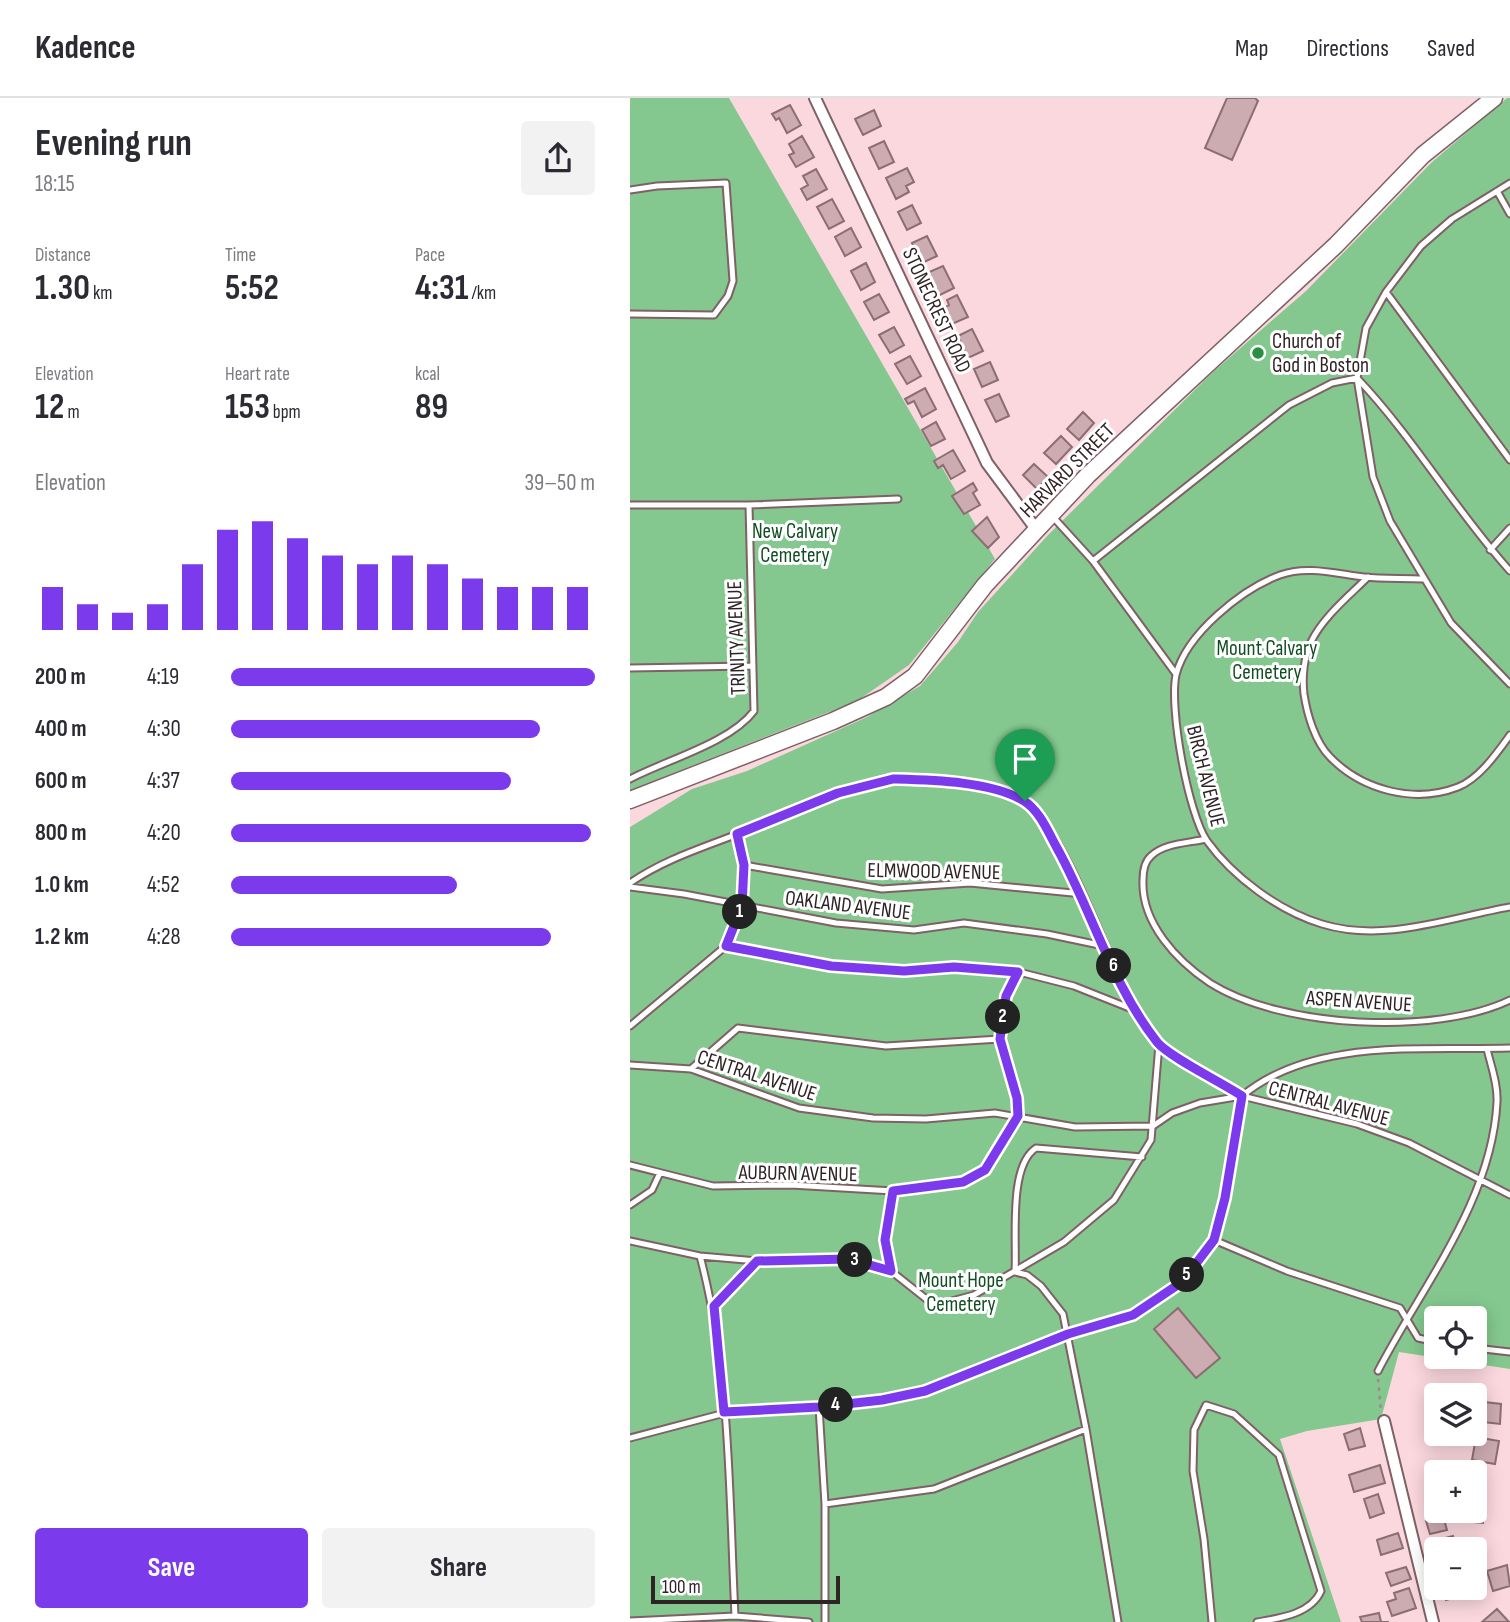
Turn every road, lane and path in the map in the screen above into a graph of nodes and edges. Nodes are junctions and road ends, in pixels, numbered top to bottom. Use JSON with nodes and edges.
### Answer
{"nodes":[{"id":1,"x":816,"y":98,"type":"edge"},
{"id":2,"x":1494,"y":98,"type":"edge"},
{"id":3,"x":1510,"y":183,"type":"edge"},
{"id":4,"x":630,"y":190,"type":"edge"},
{"id":5,"x":1497,"y":191,"type":"junction"},
{"id":6,"x":1510,"y":214,"type":"edge"},
{"id":7,"x":1386,"y":292,"type":"junction"},
{"id":8,"x":630,"y":314,"type":"edge"},
{"id":9,"x":1357,"y":378,"type":"junction"},
{"id":10,"x":1510,"y":460,"type":"edge"},
{"id":11,"x":898,"y":499,"type":"dead end"},
{"id":12,"x":630,"y":505,"type":"edge"},
{"id":13,"x":749,"y":505,"type":"junction"},
{"id":14,"x":1051,"y":514,"type":"junction"},
{"id":15,"x":1510,"y":528,"type":"edge"},
{"id":16,"x":1035,"y":529,"type":"junction"},
{"id":17,"x":1490,"y":550,"type":"junction"},
{"id":18,"x":1093,"y":561,"type":"junction"},
{"id":19,"x":1510,"y":571,"type":"edge"},
{"id":20,"x":1368,"y":577,"type":"junction"},
{"id":21,"x":1423,"y":579,"type":"junction"},
{"id":22,"x":751,"y":666,"type":"junction"},
{"id":23,"x":630,"y":668,"type":"edge"},
{"id":24,"x":1177,"y":674,"type":"junction"},
{"id":25,"x":1510,"y":684,"type":"edge"},
{"id":26,"x":1510,"y":735,"type":"edge"},
{"id":27,"x":630,"y":779,"type":"edge"},
{"id":28,"x":630,"y":800,"type":"edge"},
{"id":29,"x":737,"y":834,"type":"junction"},
{"id":30,"x":1206,"y":839,"type":"junction"},
{"id":31,"x":744,"y":865,"type":"junction"},
{"id":32,"x":630,"y":885,"type":"edge"},
{"id":33,"x":1083,"y":894,"type":"junction"},
{"id":34,"x":742,"y":906,"type":"junction"},
{"id":35,"x":1510,"y":907,"type":"edge"},
{"id":36,"x":726,"y":946,"type":"junction"},
{"id":37,"x":1104,"y":946,"type":"junction"},
{"id":38,"x":1018,"y":972,"type":"junction"},
{"id":39,"x":1510,"y":1000,"type":"edge"},
{"id":40,"x":1137,"y":1011,"type":"junction"},
{"id":41,"x":630,"y":1026,"type":"edge"},
{"id":42,"x":1000,"y":1039,"type":"junction"},
{"id":43,"x":1159,"y":1044,"type":"junction"},
{"id":44,"x":1510,"y":1048,"type":"edge"},
{"id":45,"x":1487,"y":1049,"type":"junction"},
{"id":46,"x":630,"y":1065,"type":"edge"},
{"id":47,"x":691,"y":1069,"type":"junction"},
{"id":48,"x":1242,"y":1096,"type":"junction"},
{"id":49,"x":1018,"y":1116,"type":"junction"},
{"id":50,"x":1153,"y":1126,"type":"junction"},
{"id":51,"x":1142,"y":1157,"type":"junction"},
{"id":52,"x":631,"y":1164,"type":"edge"},
{"id":53,"x":659,"y":1175,"type":"junction"},
{"id":54,"x":1480,"y":1180,"type":"junction"},
{"id":55,"x":893,"y":1191,"type":"junction"},
{"id":56,"x":1510,"y":1195,"type":"edge"},
{"id":57,"x":630,"y":1205,"type":"edge"},
{"id":58,"x":1214,"y":1240,"type":"junction"},
{"id":59,"x":630,"y":1241,"type":"edge"},
{"id":60,"x":701,"y":1256,"type":"junction"},
{"id":61,"x":757,"y":1261,"type":"junction"},
{"id":62,"x":891,"y":1271,"type":"junction"},
{"id":63,"x":1015,"y":1272,"type":"junction"},
{"id":64,"x":714,"y":1306,"type":"junction"},
{"id":65,"x":1408,"y":1319,"type":"junction"},
{"id":66,"x":1068,"y":1334,"type":"junction"},
{"id":67,"x":1424,"y":1339,"type":"edge"},
{"id":68,"x":1487,"y":1349,"type":"edge"},
{"id":69,"x":1510,"y":1352,"type":"edge"},
{"id":70,"x":1378,"y":1371,"type":"joint"},
{"id":71,"x":819,"y":1407,"type":"junction"},
{"id":72,"x":724,"y":1412,"type":"junction"},
{"id":73,"x":1384,"y":1421,"type":"joint"},
{"id":74,"x":1086,"y":1429,"type":"junction"},
{"id":75,"x":630,"y":1438,"type":"edge"},
{"id":76,"x":825,"y":1504,"type":"junction"},
{"id":77,"x":735,"y":1616,"type":"junction"},
{"id":78,"x":630,"y":1621,"type":"edge"},
{"id":79,"x":809,"y":1622,"type":"edge"},
{"id":80,"x":825,"y":1622,"type":"edge"},
{"id":81,"x":1118,"y":1622,"type":"edge"},
{"id":82,"x":1212,"y":1622,"type":"edge"},
{"id":83,"x":1257,"y":1622,"type":"edge"},
{"id":84,"x":1433,"y":1622,"type":"edge"}],
"edges":[{"from":1,"to":16,"type":"street","name":"STONECREST ROAD"},
{"from":2,"to":14,"type":"main road","name":"HARVARD STREET"},
{"from":3,"to":5,"type":"lane"},
{"from":4,"to":8,"type":"lane"},
{"from":5,"to":6,"type":"lane"},
{"from":5,"to":7,"type":"lane"},
{"from":7,"to":9,"type":"lane"},
{"from":7,"to":10,"type":"lane"},
{"from":9,"to":17,"type":"lane"},
{"from":9,"to":18,"type":"lane"},
{"from":9,"to":21,"type":"lane"},
{"from":11,"to":13,"type":"lane"},
{"from":12,"to":13,"type":"lane"},
{"from":13,"to":22,"type":"lane","name":"TRINITY AVENUE"},
{"from":14,"to":16,"type":"main road","name":"HARVARD STREET"},
{"from":14,"to":18,"type":"lane"},
{"from":15,"to":17,"type":"lane"},
{"from":16,"to":28,"type":"main road","name":"HARVARD STREET"},
{"from":17,"to":19,"type":"lane"},
{"from":18,"to":24,"type":"lane"},
{"from":20,"to":21,"type":"lane","name":"BIRCH AVENUE"},
{"from":20,"to":24,"type":"lane","name":"BIRCH AVENUE"},
{"from":20,"to":26,"type":"lane"},
{"from":21,"to":25,"type":"lane"},
{"from":22,"to":23,"type":"lane"},
{"from":22,"to":27,"type":"lane","name":"TRINITY AVENUE"},
{"from":24,"to":30,"type":"lane","name":"BIRCH AVENUE"},
{"from":29,"to":31,"type":"lane"},
{"from":29,"to":32,"type":"lane"},
{"from":29,"to":33,"type":"lane"},
{"from":30,"to":35,"type":"lane","name":"BIRCH AVENUE"},
{"from":30,"to":39,"type":"lane","name":"ASPEN AVENUE"},
{"from":31,"to":33,"type":"lane","name":"ELMWOOD AVENUE"},
{"from":31,"to":34,"type":"lane"},
{"from":32,"to":34,"type":"lane","name":"OAKLAND AVENUE"},
{"from":33,"to":37,"type":"lane"},
{"from":34,"to":36,"type":"lane"},
{"from":34,"to":37,"type":"lane","name":"OAKLAND AVENUE"},
{"from":36,"to":38,"type":"lane"},
{"from":36,"to":41,"type":"lane"},
{"from":37,"to":40,"type":"lane"},
{"from":38,"to":40,"type":"lane"},
{"from":38,"to":42,"type":"lane"},
{"from":40,"to":43,"type":"lane"},
{"from":42,"to":47,"type":"lane"},
{"from":42,"to":49,"type":"lane"},
{"from":43,"to":48,"type":"lane"},
{"from":43,"to":50,"type":"lane"},
{"from":44,"to":45,"type":"lane"},
{"from":45,"to":48,"type":"lane"},
{"from":45,"to":54,"type":"lane"},
{"from":46,"to":47,"type":"lane","name":"CENTRAL AVENUE"},
{"from":47,"to":49,"type":"lane","name":"CENTRAL AVENUE"},
{"from":48,"to":50,"type":"lane","name":"CENTRAL AVENUE"},
{"from":48,"to":54,"type":"lane","name":"CENTRAL AVENUE"},
{"from":48,"to":58,"type":"lane"},
{"from":49,"to":50,"type":"lane","name":"CENTRAL AVENUE"},
{"from":49,"to":55,"type":"lane","name":"AUBURN AVENUE"},
{"from":50,"to":51,"type":"lane"},
{"from":51,"to":63,"type":"lane"},
{"from":51,"to":63,"type":"lane"},
{"from":52,"to":53,"type":"lane","name":"AUBURN AVENUE"},
{"from":53,"to":55,"type":"lane","name":"AUBURN AVENUE"},
{"from":53,"to":57,"type":"lane"},
{"from":54,"to":56,"type":"lane","name":"CENTRAL AVENUE"},
{"from":54,"to":65,"type":"lane"},
{"from":55,"to":62,"type":"lane"},
{"from":58,"to":65,"type":"lane"},
{"from":58,"to":66,"type":"lane"},
{"from":59,"to":60,"type":"lane"},
{"from":60,"to":61,"type":"lane"},
{"from":60,"to":64,"type":"lane"},
{"from":61,"to":62,"type":"lane"},
{"from":61,"to":64,"type":"lane"},
{"from":62,"to":63,"type":"lane"},
{"from":63,"to":66,"type":"lane"},
{"from":64,"to":72,"type":"lane"},
{"from":65,"to":67,"type":"lane"},
{"from":65,"to":70,"type":"lane"},
{"from":66,"to":71,"type":"lane"},
{"from":66,"to":74,"type":"lane"},
{"from":68,"to":69,"type":"lane"},
{"from":70,"to":73,"type":"path"},
{"from":71,"to":72,"type":"lane"},
{"from":71,"to":76,"type":"lane"},
{"from":72,"to":75,"type":"lane"},
{"from":72,"to":77,"type":"lane"},
{"from":73,"to":84,"type":"street"},
{"from":74,"to":76,"type":"lane"},
{"from":74,"to":81,"type":"lane"},
{"from":76,"to":80,"type":"lane"},
{"from":77,"to":78,"type":"lane"},
{"from":77,"to":79,"type":"lane"},
{"from":82,"to":83,"type":"lane"}]}
